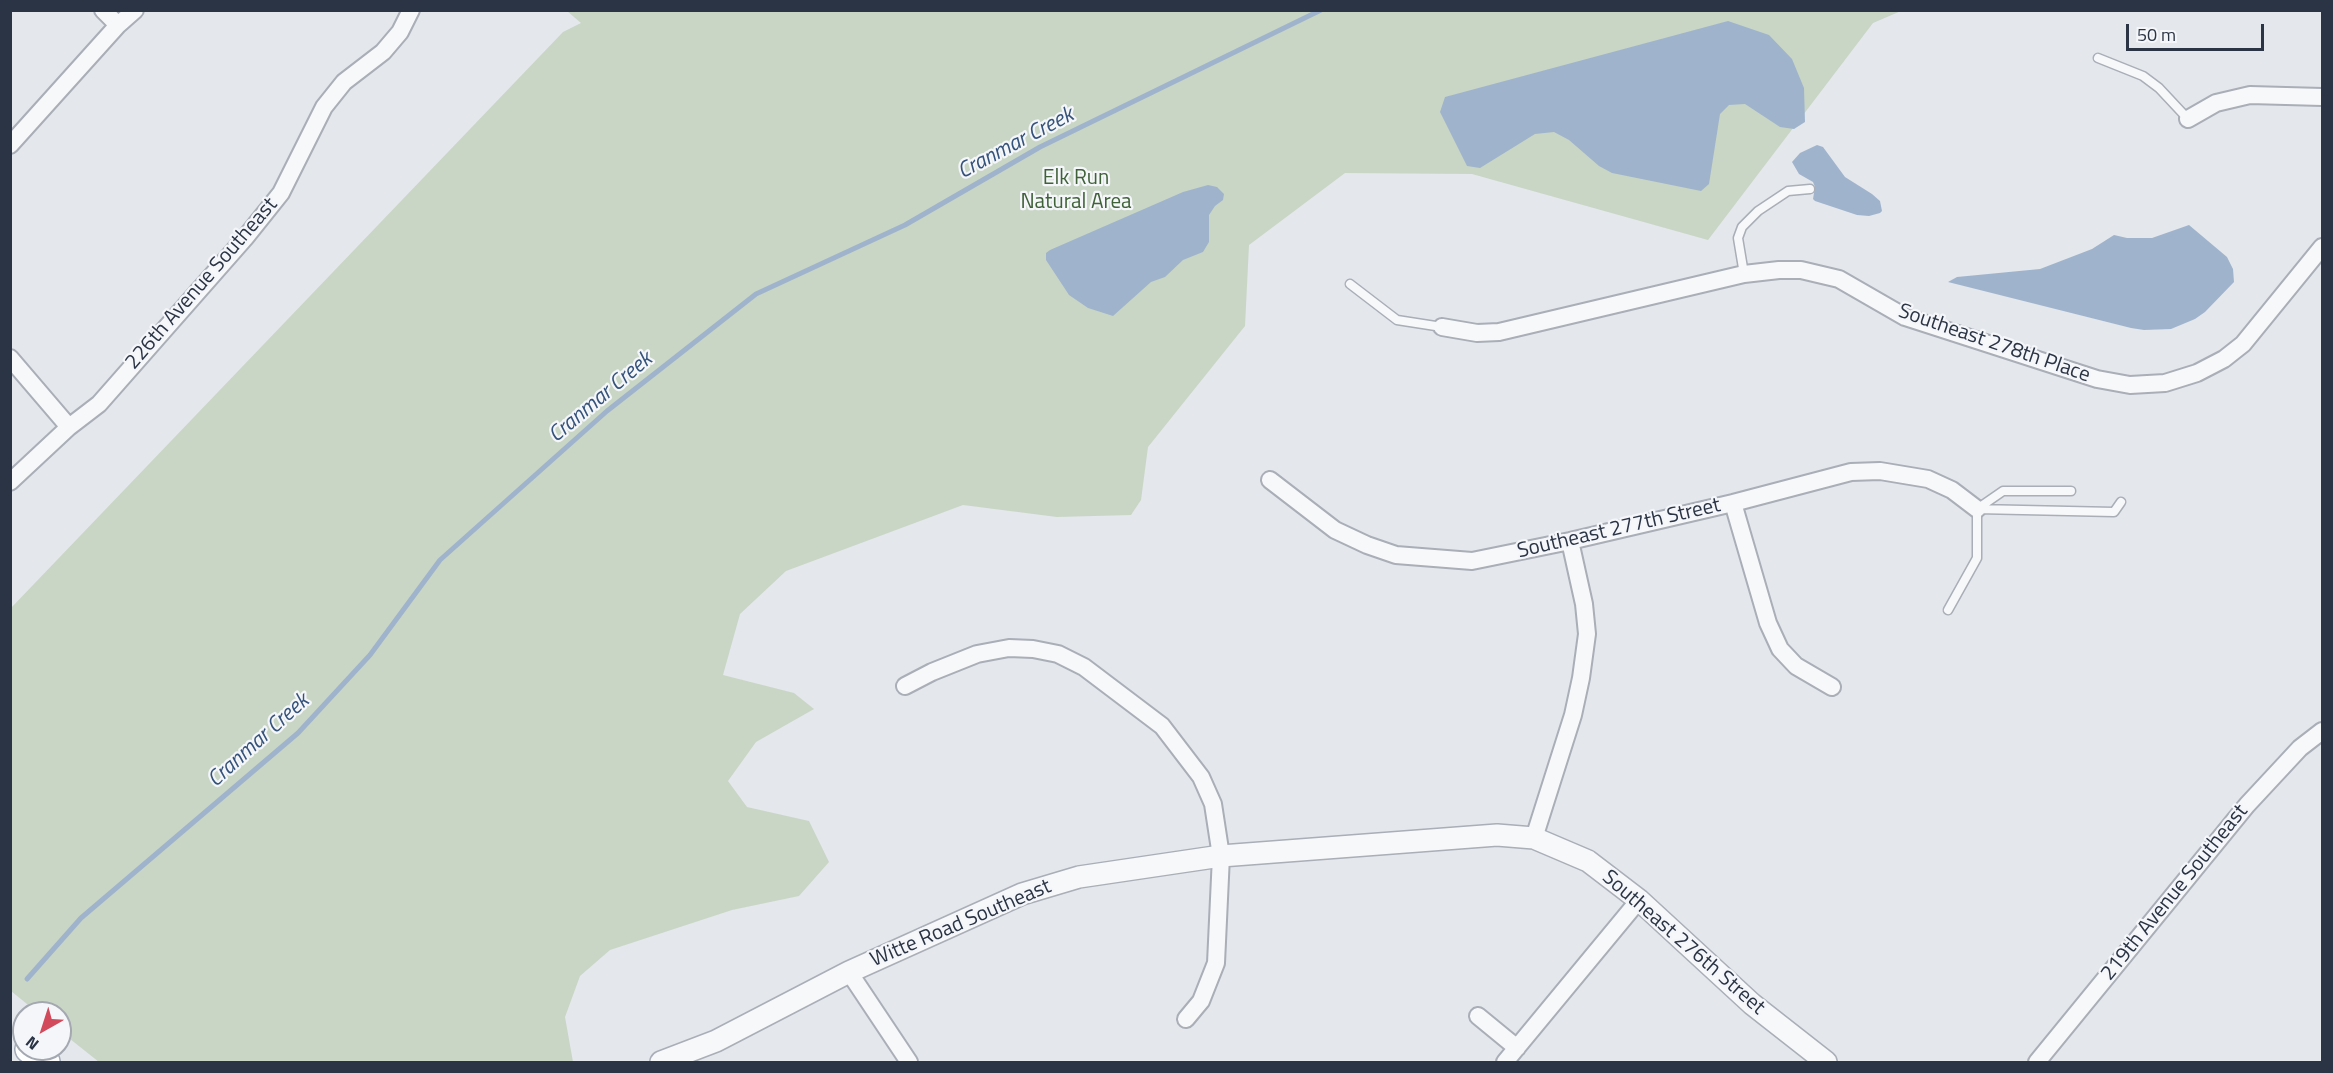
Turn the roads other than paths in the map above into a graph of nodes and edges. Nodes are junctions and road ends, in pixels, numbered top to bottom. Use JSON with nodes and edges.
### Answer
{"nodes":[{"id":1,"x":103,"y":10,"type":"edge"},
{"id":2,"x":135,"y":10,"type":"edge"},
{"id":3,"x":411,"y":10,"type":"edge"},
{"id":4,"x":118,"y":25,"type":"junction"},
{"id":5,"x":2098,"y":58,"type":"dead end"},
{"id":6,"x":2322,"y":97,"type":"edge"},
{"id":7,"x":2188,"y":119,"type":"joint"},
{"id":8,"x":10,"y":145,"type":"edge"},
{"id":9,"x":1810,"y":189,"type":"dead end"},
{"id":10,"x":2322,"y":247,"type":"edge"},
{"id":11,"x":1744,"y":274,"type":"junction"},
{"id":12,"x":1350,"y":284,"type":"dead end"},
{"id":13,"x":1442,"y":327,"type":"joint"},
{"id":14,"x":10,"y":358,"type":"edge"},
{"id":15,"x":69,"y":427,"type":"junction"},
{"id":16,"x":1269,"y":480,"type":"dead end"},
{"id":17,"x":10,"y":482,"type":"edge"},
{"id":18,"x":2071,"y":490,"type":"dead end"},
{"id":19,"x":2121,"y":502,"type":"dead end"},
{"id":20,"x":1733,"y":503,"type":"junction"},
{"id":21,"x":1977,"y":509,"type":"junction"},
{"id":22,"x":1570,"y":541,"type":"junction"},
{"id":23,"x":1948,"y":610,"type":"dead end"},
{"id":24,"x":905,"y":686,"type":"dead end"},
{"id":25,"x":1832,"y":687,"type":"dead end"},
{"id":26,"x":2322,"y":731,"type":"edge"},
{"id":27,"x":1497,"y":835,"type":"joint"},
{"id":28,"x":1534,"y":838,"type":"junction"},
{"id":29,"x":1221,"y":856,"type":"junction"},
{"id":30,"x":1639,"y":900,"type":"junction"},
{"id":31,"x":849,"y":972,"type":"junction"},
{"id":32,"x":1478,"y":1016,"type":"dead end"},
{"id":33,"x":1186,"y":1019,"type":"dead end"},
{"id":34,"x":1517,"y":1048,"type":"junction"},
{"id":35,"x":661,"y":1062,"type":"edge"},
{"id":36,"x":909,"y":1062,"type":"edge"},
{"id":37,"x":1505,"y":1062,"type":"edge"},
{"id":38,"x":1826,"y":1062,"type":"edge"},
{"id":39,"x":2037,"y":1062,"type":"edge"}],
"edges":[{"from":1,"to":4,"type":"street"},
{"from":2,"to":4,"type":"street"},
{"from":3,"to":15,"type":"street","name":"226th Avenue Southeast"},
{"from":4,"to":8,"type":"street"},
{"from":5,"to":7,"type":"lane"},
{"from":6,"to":7,"type":"street"},
{"from":9,"to":11,"type":"lane"},
{"from":10,"to":11,"type":"street","name":"Southeast 278th Place"},
{"from":11,"to":13,"type":"street","name":"Southeast 278th Place"},
{"from":12,"to":13,"type":"lane","name":"Southeast 278th Place"},
{"from":14,"to":15,"type":"street"},
{"from":15,"to":17,"type":"street","name":"226th Avenue Southeast"},
{"from":16,"to":22,"type":"street","name":"Southeast 277th Street"},
{"from":18,"to":21,"type":"lane"},
{"from":19,"to":21,"type":"lane"},
{"from":20,"to":21,"type":"street","name":"Southeast 277th Street"},
{"from":20,"to":22,"type":"street","name":"Southeast 277th Street"},
{"from":20,"to":25,"type":"street"},
{"from":21,"to":23,"type":"lane"},
{"from":22,"to":28,"type":"street"},
{"from":24,"to":29,"type":"street"},
{"from":26,"to":39,"type":"street","name":"219th Avenue Southeast"},
{"from":27,"to":28,"type":"street","name":"Southeast 276th Street"},
{"from":27,"to":29,"type":"street","name":"Witte Road Southeast"},
{"from":28,"to":30,"type":"street","name":"Southeast 276th Street"},
{"from":29,"to":31,"type":"street","name":"Witte Road Southeast"},
{"from":29,"to":33,"type":"street"},
{"from":30,"to":34,"type":"street"},
{"from":30,"to":38,"type":"street","name":"Southeast 276th Street"},
{"from":31,"to":35,"type":"street","name":"Witte Road Southeast"},
{"from":31,"to":36,"type":"street"},
{"from":32,"to":34,"type":"street"},
{"from":34,"to":37,"type":"street"}]}
